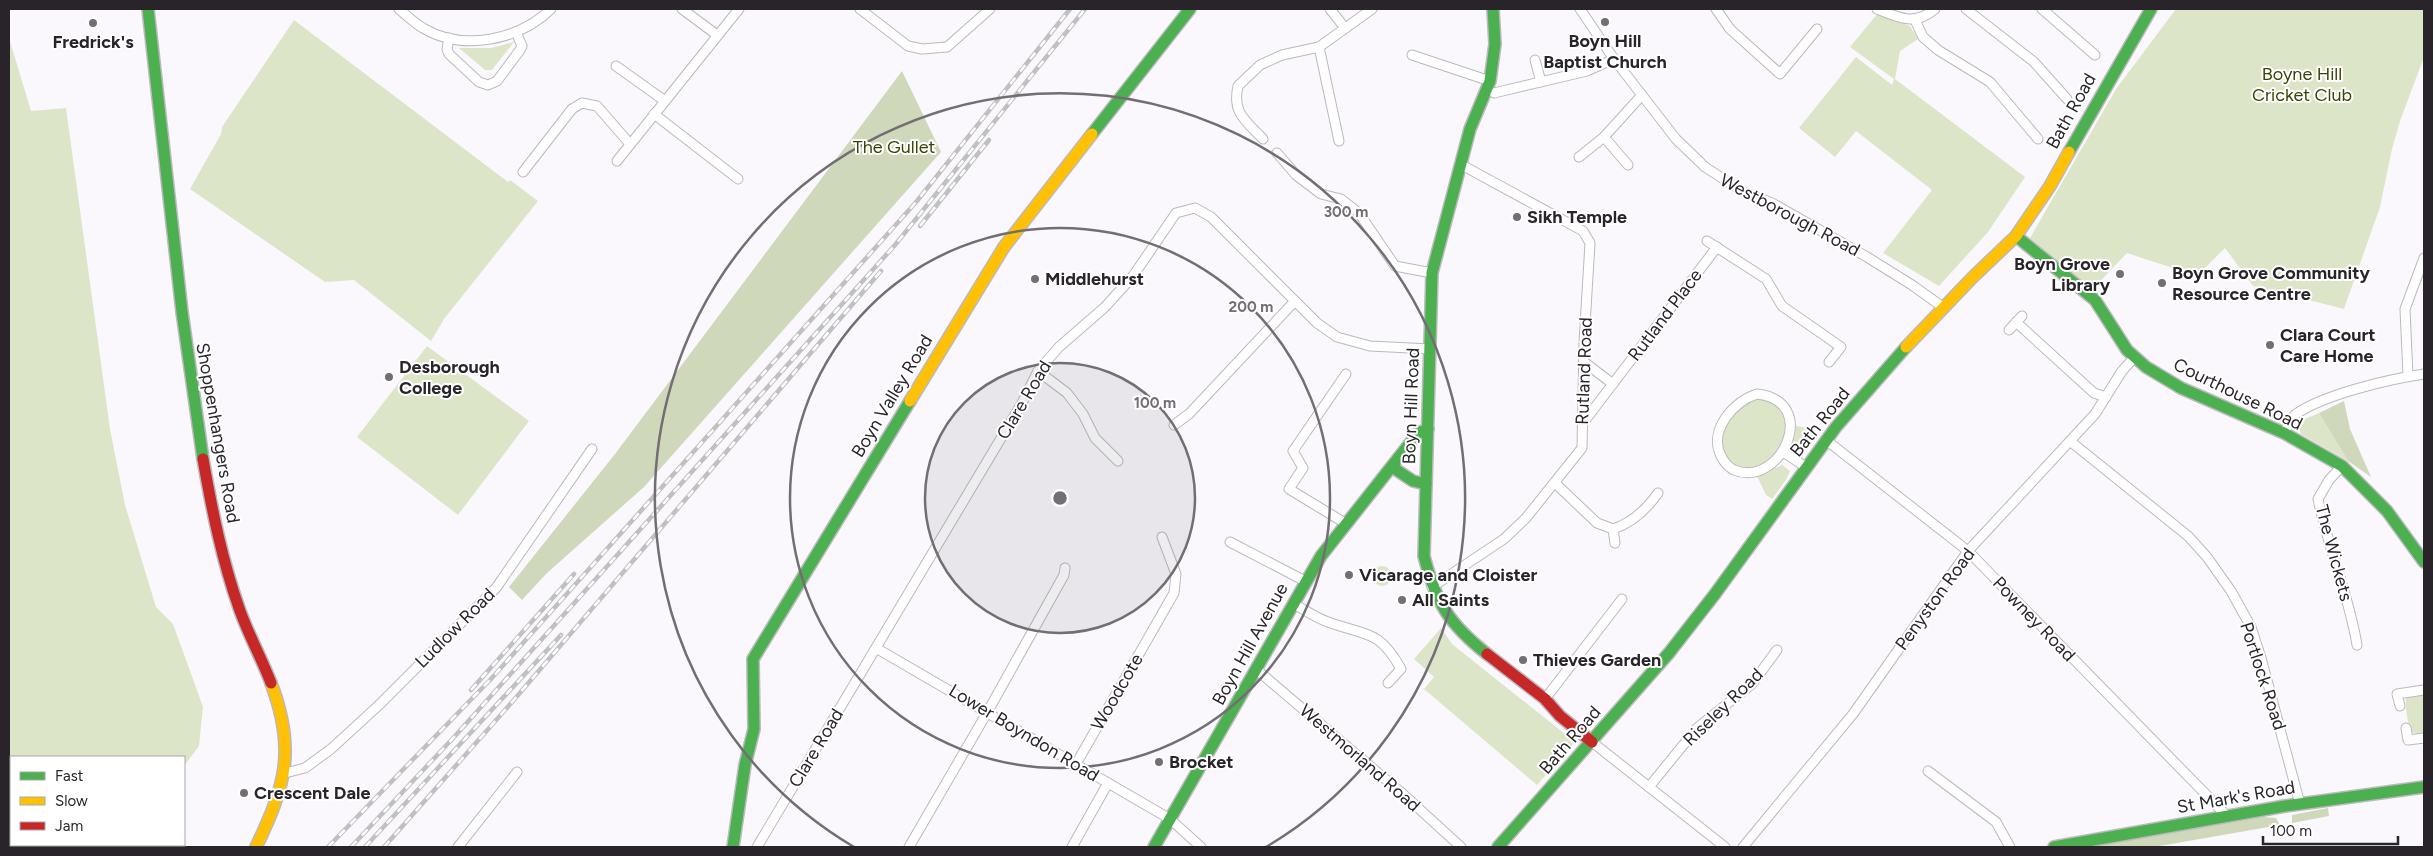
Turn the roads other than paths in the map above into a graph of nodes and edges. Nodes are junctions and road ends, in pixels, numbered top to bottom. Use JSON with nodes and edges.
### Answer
{"nodes":[{"id":1,"x":148,"y":9,"type":"edge"},
{"id":2,"x":399,"y":9,"type":"edge"},
{"id":3,"x":551,"y":9,"type":"edge"},
{"id":4,"x":682,"y":9,"type":"edge"},
{"id":5,"x":739,"y":9,"type":"edge"},
{"id":6,"x":860,"y":9,"type":"edge"},
{"id":7,"x":990,"y":9,"type":"edge"},
{"id":8,"x":1190,"y":9,"type":"edge"},
{"id":9,"x":1330,"y":9,"type":"edge"},
{"id":10,"x":1372,"y":9,"type":"edge"},
{"id":11,"x":1493,"y":9,"type":"edge"},
{"id":12,"x":1580,"y":9,"type":"edge"},
{"id":13,"x":1716,"y":9,"type":"edge"},
{"id":14,"x":1877,"y":9,"type":"edge"},
{"id":15,"x":1935,"y":9,"type":"edge"},
{"id":16,"x":1966,"y":9,"type":"edge"},
{"id":17,"x":2042,"y":9,"type":"edge"},
{"id":18,"x":2151,"y":9,"type":"edge"},
{"id":19,"x":1915,"y":20,"type":"junction"},
{"id":20,"x":1345,"y":28,"type":"junction"},
{"id":21,"x":1817,"y":30,"type":"dead end"},
{"id":22,"x":516,"y":32,"type":"junction"},
{"id":23,"x":716,"y":35,"type":"junction"},
{"id":24,"x":449,"y":38,"type":"junction"},
{"id":25,"x":1319,"y":46,"type":"junction"},
{"id":26,"x":1412,"y":55,"type":"dead end"},
{"id":27,"x":2095,"y":55,"type":"dead end"},
{"id":28,"x":1614,"y":59,"type":"junction"},
{"id":29,"x":1535,"y":60,"type":"dead end"},
{"id":30,"x":616,"y":66,"type":"dead end"},
{"id":31,"x":1490,"y":81,"type":"junction"},
{"id":32,"x":1541,"y":82,"type":"junction"},
{"id":33,"x":1494,"y":93,"type":"dead end"},
{"id":34,"x":1642,"y":95,"type":"junction"},
{"id":35,"x":2066,"y":99,"type":"dead end"},
{"id":36,"x":664,"y":101,"type":"junction"},
{"id":37,"x":654,"y":114,"type":"junction"},
{"id":38,"x":1604,"y":137,"type":"junction"},
{"id":39,"x":1263,"y":138,"type":"dead end"},
{"id":40,"x":2038,"y":139,"type":"dead end"},
{"id":41,"x":1339,"y":141,"type":"dead end"},
{"id":42,"x":630,"y":144,"type":"junction"},
{"id":43,"x":1277,"y":153,"type":"dead end"},
{"id":44,"x":1579,"y":157,"type":"dead end"},
{"id":45,"x":617,"y":161,"type":"dead end"},
{"id":46,"x":1460,"y":164,"type":"junction"},
{"id":47,"x":1628,"y":165,"type":"dead end"},
{"id":48,"x":523,"y":172,"type":"dead end"},
{"id":49,"x":738,"y":179,"type":"dead end"},
{"id":50,"x":2016,"y":236,"type":"junction"},
{"id":51,"x":1707,"y":241,"type":"dead end"},
{"id":52,"x":1717,"y":247,"type":"junction"},
{"id":53,"x":2424,"y":258,"type":"edge"},
{"id":54,"x":1432,"y":273,"type":"junction"},
{"id":55,"x":1295,"y":301,"type":"junction"},
{"id":56,"x":1944,"y":308,"type":"junction"},
{"id":57,"x":2009,"y":330,"type":"dead end"},
{"id":58,"x":1430,"y":349,"type":"junction"},
{"id":59,"x":2134,"y":358,"type":"junction"},
{"id":60,"x":1584,"y":362,"type":"junction"},
{"id":61,"x":1829,"y":362,"type":"dead end"},
{"id":62,"x":1038,"y":371,"type":"junction"},
{"id":63,"x":1346,"y":374,"type":"dead end"},
{"id":64,"x":2424,"y":374,"type":"edge"},
{"id":65,"x":2408,"y":376,"type":"junction"},
{"id":66,"x":1613,"y":384,"type":"junction"},
{"id":67,"x":2106,"y":397,"type":"junction"},
{"id":68,"x":1583,"y":422,"type":"junction"},
{"id":69,"x":1174,"y":425,"type":"dead end"},
{"id":70,"x":1428,"y":429,"type":"junction"},
{"id":71,"x":2284,"y":433,"type":"junction"},
{"id":72,"x":1826,"y":440,"type":"junction"},
{"id":73,"x":2070,"y":441,"type":"junction"},
{"id":74,"x":592,"y":449,"type":"dead end"},
{"id":75,"x":1783,"y":452,"type":"junction"},
{"id":76,"x":1118,"y":461,"type":"dead end"},
{"id":77,"x":2342,"y":466,"type":"junction"},
{"id":78,"x":1392,"y":467,"type":"junction"},
{"id":79,"x":1806,"y":467,"type":"junction"},
{"id":80,"x":1555,"y":483,"type":"junction"},
{"id":81,"x":1426,"y":484,"type":"junction"},
{"id":82,"x":1658,"y":493,"type":"dead end"},
{"id":83,"x":1345,"y":523,"type":"junction"},
{"id":84,"x":1613,"y":529,"type":"junction"},
{"id":85,"x":1162,"y":537,"type":"dead end"},
{"id":86,"x":1230,"y":542,"type":"dead end"},
{"id":87,"x":1615,"y":542,"type":"dead end"},
{"id":88,"x":1968,"y":552,"type":"junction"},
{"id":89,"x":2424,"y":562,"type":"edge"},
{"id":90,"x":1065,"y":568,"type":"dead end"},
{"id":91,"x":1305,"y":581,"type":"junction"},
{"id":92,"x":1432,"y":587,"type":"junction"},
{"id":93,"x":1622,"y":599,"type":"dead end"},
{"id":94,"x":1294,"y":604,"type":"junction"},
{"id":95,"x":2357,"y":645,"type":"dead end"},
{"id":96,"x":876,"y":648,"type":"junction"},
{"id":97,"x":1777,"y":650,"type":"dead end"},
{"id":98,"x":1257,"y":670,"type":"junction"},
{"id":99,"x":1388,"y":683,"type":"dead end"},
{"id":100,"x":2424,"y":690,"type":"edge"},
{"id":101,"x":1544,"y":699,"type":"junction"},
{"id":102,"x":2400,"y":706,"type":"dead end"},
{"id":103,"x":988,"y":711,"type":"junction"},
{"id":104,"x":2406,"y":728,"type":"dead end"},
{"id":105,"x":2424,"y":738,"type":"edge"},
{"id":106,"x":1592,"y":742,"type":"junction"},
{"id":107,"x":1076,"y":764,"type":"junction"},
{"id":108,"x":1928,"y":771,"type":"dead end"},
{"id":109,"x":517,"y":772,"type":"dead end"},
{"id":110,"x":285,"y":773,"type":"junction"},
{"id":111,"x":1108,"y":783,"type":"junction"},
{"id":112,"x":1649,"y":787,"type":"junction"},
{"id":113,"x":2424,"y":787,"type":"edge"},
{"id":114,"x":2300,"y":804,"type":"junction"},
{"id":115,"x":2227,"y":816,"type":"junction"},
{"id":116,"x":1170,"y":819,"type":"junction"},
{"id":117,"x":256,"y":847,"type":"edge"},
{"id":118,"x":458,"y":847,"type":"edge"},
{"id":119,"x":733,"y":847,"type":"edge"},
{"id":120,"x":757,"y":847,"type":"edge"},
{"id":121,"x":909,"y":847,"type":"edge"},
{"id":122,"x":1072,"y":847,"type":"edge"},
{"id":123,"x":1154,"y":847,"type":"edge"},
{"id":124,"x":1201,"y":847,"type":"edge"},
{"id":125,"x":1461,"y":847,"type":"edge"},
{"id":126,"x":1498,"y":847,"type":"edge"},
{"id":127,"x":1724,"y":847,"type":"edge"},
{"id":128,"x":1743,"y":847,"type":"edge"},
{"id":129,"x":2010,"y":847,"type":"edge"},
{"id":130,"x":2054,"y":847,"type":"edge"}],
"edges":[{"from":1,"to":110,"type":"street","name":"Shoppenhangers Road"},
{"from":2,"to":24,"type":"street"},
{"from":3,"to":22,"type":"street"},
{"from":4,"to":23,"type":"street"},
{"from":5,"to":23,"type":"street"},
{"from":6,"to":7,"type":"street"},
{"from":8,"to":119,"type":"street","name":"Boyn Valley Road"},
{"from":9,"to":20,"type":"street"},
{"from":10,"to":20,"type":"street"},
{"from":11,"to":31,"type":"street","name":"Boyn Hill Road"},
{"from":12,"to":28,"type":"street","name":"Westborough Road"},
{"from":13,"to":21,"type":"street"},
{"from":14,"to":19,"type":"street"},
{"from":15,"to":19,"type":"street"},
{"from":16,"to":35,"type":"street"},
{"from":17,"to":27,"type":"street"},
{"from":18,"to":50,"type":"street","name":"Bath Road"},
{"from":19,"to":40,"type":"street"},
{"from":20,"to":25,"type":"street"},
{"from":22,"to":24,"type":"street"},
{"from":22,"to":24,"type":"street"},
{"from":23,"to":36,"type":"street"},
{"from":25,"to":39,"type":"street"},
{"from":25,"to":41,"type":"street"},
{"from":26,"to":31,"type":"street"},
{"from":28,"to":32,"type":"street"},
{"from":28,"to":34,"type":"street","name":"Westborough Road"},
{"from":29,"to":32,"type":"street"},
{"from":30,"to":36,"type":"street"},
{"from":31,"to":46,"type":"street","name":"Boyn Hill Road"},
{"from":32,"to":33,"type":"street"},
{"from":34,"to":38,"type":"street"},
{"from":34,"to":56,"type":"street","name":"Westborough Road"},
{"from":36,"to":37,"type":"street"},
{"from":37,"to":42,"type":"street"},
{"from":37,"to":49,"type":"street"},
{"from":38,"to":44,"type":"street"},
{"from":38,"to":47,"type":"street"},
{"from":42,"to":45,"type":"street"},
{"from":42,"to":48,"type":"street"},
{"from":43,"to":54,"type":"street"},
{"from":46,"to":54,"type":"street","name":"Boyn Hill Road"},
{"from":46,"to":60,"type":"street","name":"Rutland Road"},
{"from":50,"to":56,"type":"street","name":"Bath Road"},
{"from":50,"to":59,"type":"street","name":"Courthouse Road"},
{"from":51,"to":52,"type":"street"},
{"from":52,"to":61,"type":"street"},
{"from":52,"to":66,"type":"street","name":"Rutland Place"},
{"from":53,"to":65,"type":"street"},
{"from":54,"to":58,"type":"street","name":"Boyn Hill Road"},
{"from":55,"to":58,"type":"street","name":"Clare Road"},
{"from":55,"to":62,"type":"street","name":"Clare Road"},
{"from":55,"to":69,"type":"street"},
{"from":56,"to":72,"type":"street","name":"Bath Road"},
{"from":57,"to":67,"type":"street"},
{"from":58,"to":70,"type":"street","name":"Boyn Hill Road"},
{"from":59,"to":67,"type":"street","name":"Penyston Road"},
{"from":59,"to":71,"type":"street","name":"Courthouse Road"},
{"from":60,"to":66,"type":"street"},
{"from":60,"to":68,"type":"street","name":"Rutland Road"},
{"from":62,"to":76,"type":"street"},
{"from":62,"to":96,"type":"street","name":"Clare Road"},
{"from":63,"to":83,"type":"street"},
{"from":64,"to":65,"type":"street"},
{"from":65,"to":71,"type":"street"},
{"from":66,"to":68,"type":"street","name":"Rutland Place"},
{"from":67,"to":73,"type":"street","name":"Penyston Road"},
{"from":68,"to":80,"type":"street","name":"Rutland Road"},
{"from":70,"to":78,"type":"street","name":"Boyn Hill Avenue"},
{"from":70,"to":81,"type":"street","name":"Boyn Hill Road"},
{"from":71,"to":77,"type":"street","name":"Courthouse Road"},
{"from":72,"to":79,"type":"street","name":"Bath Road"},
{"from":72,"to":88,"type":"street","name":"Powney Road"},
{"from":73,"to":88,"type":"street","name":"Penyston Road"},
{"from":73,"to":114,"type":"street","name":"Portlock Road"},
{"from":74,"to":110,"type":"street","name":"Ludlow Road"},
{"from":75,"to":75,"type":"street"},
{"from":75,"to":79,"type":"street"},
{"from":77,"to":89,"type":"street","name":"Courthouse Road"},
{"from":77,"to":95,"type":"street","name":"The Wickets"},
{"from":78,"to":81,"type":"street"},
{"from":78,"to":83,"type":"street","name":"Boyn Hill Avenue"},
{"from":79,"to":106,"type":"street","name":"Bath Road"},
{"from":80,"to":84,"type":"street"},
{"from":80,"to":92,"type":"street","name":"Rutland Road"},
{"from":81,"to":92,"type":"street","name":"Boyn Hill Road"},
{"from":82,"to":84,"type":"street"},
{"from":83,"to":91,"type":"street","name":"Boyn Hill Avenue"},
{"from":84,"to":87,"type":"street"},
{"from":85,"to":107,"type":"street","name":"Woodcote"},
{"from":86,"to":91,"type":"street"},
{"from":88,"to":115,"type":"street","name":"Powney Road"},
{"from":88,"to":128,"type":"street","name":"Penyston Road"},
{"from":90,"to":103,"type":"street"},
{"from":91,"to":94,"type":"street","name":"Boyn Hill Avenue"},
{"from":92,"to":101,"type":"street","name":"Boyn Hill Road"},
{"from":93,"to":101,"type":"street"},
{"from":94,"to":98,"type":"street","name":"Boyn Hill Avenue"},
{"from":94,"to":99,"type":"street"},
{"from":96,"to":103,"type":"street","name":"Lower Boyndon Road"},
{"from":96,"to":120,"type":"street","name":"Clare Road"},
{"from":97,"to":112,"type":"street","name":"Riseley Road"},
{"from":98,"to":116,"type":"street","name":"Boyn Hill Avenue"},
{"from":98,"to":125,"type":"street","name":"Westmorland Road"},
{"from":100,"to":102,"type":"street"},
{"from":101,"to":106,"type":"street","name":"Boyn Hill Road"},
{"from":103,"to":107,"type":"street","name":"Lower Boyndon Road"},
{"from":103,"to":121,"type":"street"},
{"from":104,"to":105,"type":"street"},
{"from":106,"to":112,"type":"street"},
{"from":106,"to":126,"type":"street","name":"Bath Road"},
{"from":107,"to":111,"type":"street","name":"Lower Boyndon Road"},
{"from":108,"to":129,"type":"street"},
{"from":109,"to":118,"type":"street"},
{"from":110,"to":117,"type":"street","name":"Shoppenhangers Road"},
{"from":111,"to":116,"type":"street","name":"Lower Boyndon Road"},
{"from":111,"to":122,"type":"street"},
{"from":112,"to":127,"type":"street"},
{"from":113,"to":114,"type":"street","name":"St Mark's Road"},
{"from":114,"to":115,"type":"street","name":"St Mark's Road"},
{"from":115,"to":130,"type":"street","name":"St Mark's Road"},
{"from":116,"to":123,"type":"street","name":"Boyn Hill Avenue"},
{"from":116,"to":124,"type":"street","name":"Lower Boyndon Road"}]}
